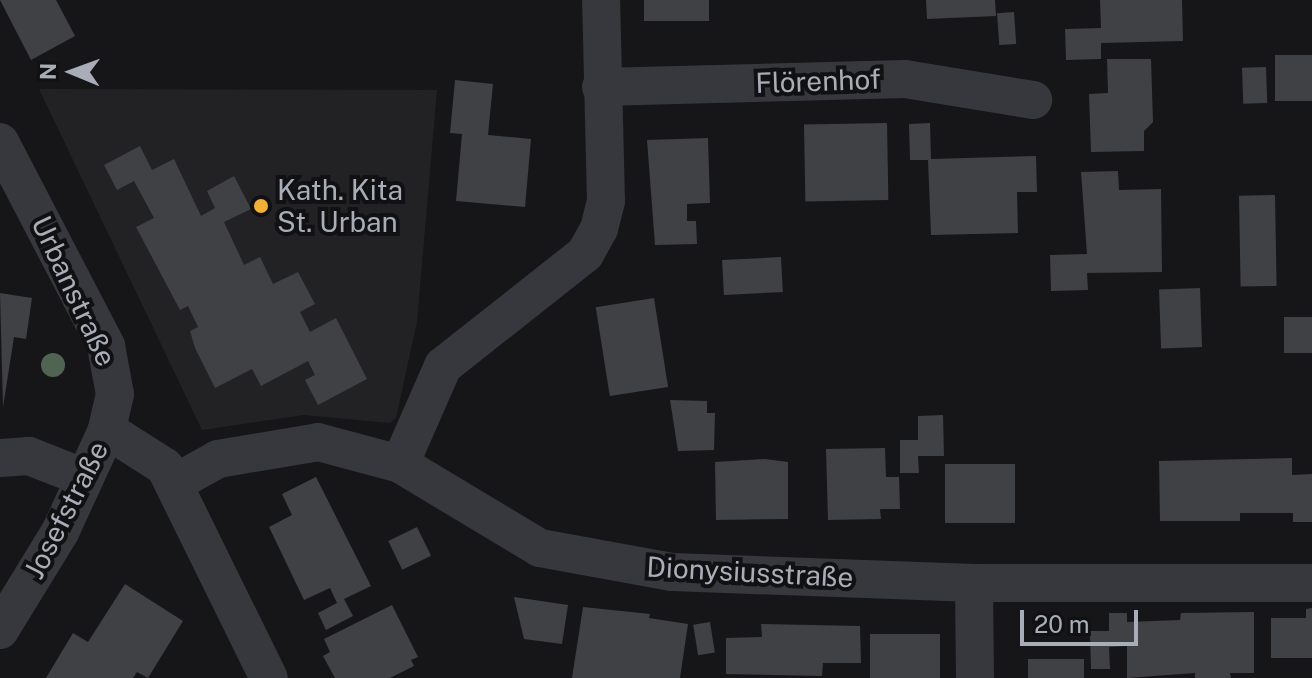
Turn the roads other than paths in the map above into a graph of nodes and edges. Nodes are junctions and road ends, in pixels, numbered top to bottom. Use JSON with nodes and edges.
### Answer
{"nodes":[{"id":1,"x":601,"y":0,"type":"edge"},
{"id":2,"x":601,"y":87,"type":"junction"},
{"id":3,"x":1033,"y":100,"type":"dead end"},
{"id":4,"x":0,"y":142,"type":"edge"},
{"id":5,"x":107,"y":430,"type":"junction"},
{"id":6,"x":0,"y":458,"type":"edge"},
{"id":7,"x":400,"y":464,"type":"junction"},
{"id":8,"x":85,"y":478,"type":"junction"},
{"id":9,"x":175,"y":483,"type":"junction"},
{"id":10,"x":974,"y":583,"type":"junction"},
{"id":11,"x":1312,"y":583,"type":"edge"},
{"id":12,"x":0,"y":630,"type":"edge"},
{"id":13,"x":269,"y":678,"type":"edge"},
{"id":14,"x":975,"y":678,"type":"edge"}],
"edges":[{"from":1,"to":2,"type":"street"},
{"from":2,"to":3,"type":"street","name":"Flörenhof"},
{"from":2,"to":7,"type":"street"},
{"from":4,"to":5,"type":"street","name":"Urbanstraße"},
{"from":5,"to":8,"type":"street","name":"Josefstraße"},
{"from":5,"to":9,"type":"street"},
{"from":6,"to":8,"type":"street"},
{"from":7,"to":9,"type":"street","name":"Dionysiusstraße"},
{"from":7,"to":10,"type":"street","name":"Dionysiusstraße"},
{"from":8,"to":12,"type":"street","name":"Josefstraße"},
{"from":9,"to":13,"type":"street"},
{"from":10,"to":11,"type":"street","name":"Dionysiusstraße"},
{"from":10,"to":14,"type":"street"}]}
